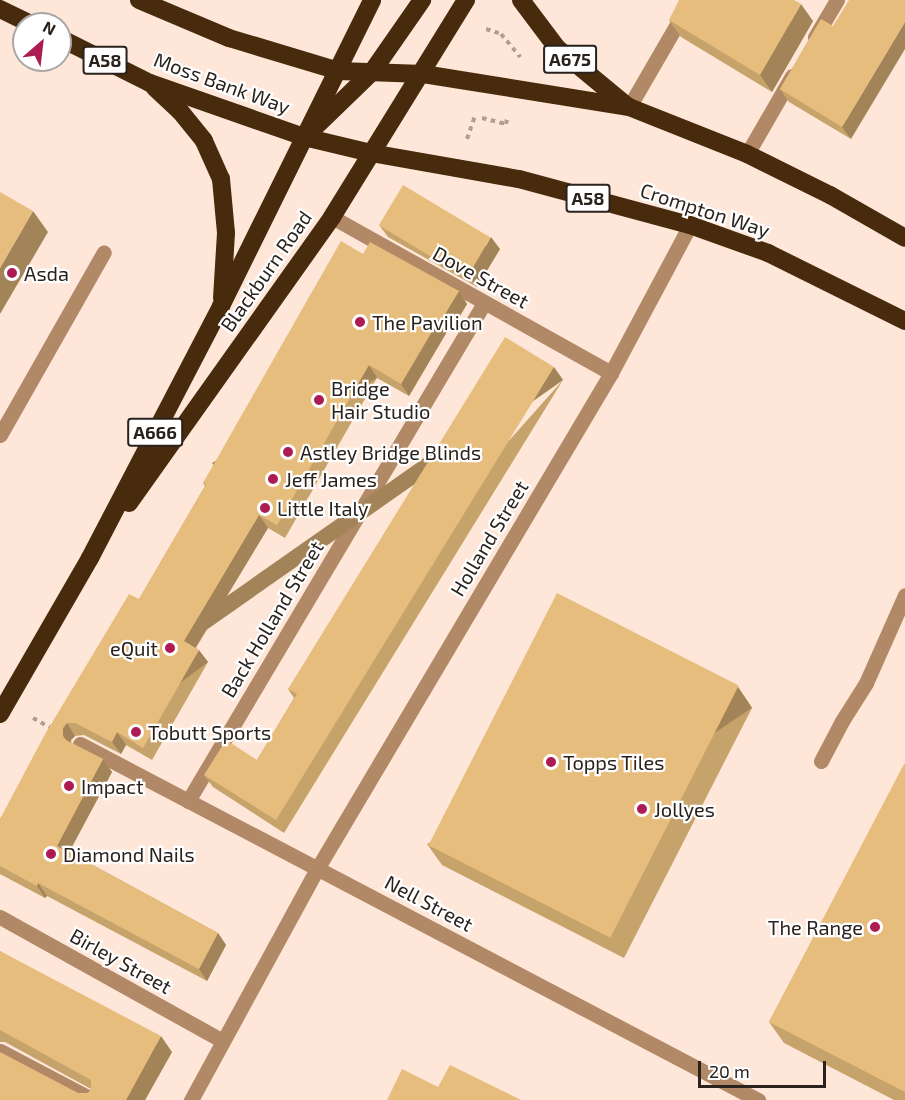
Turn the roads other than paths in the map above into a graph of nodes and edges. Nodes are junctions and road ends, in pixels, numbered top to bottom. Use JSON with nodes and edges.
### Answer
{"nodes":[{"id":1,"x":139,"y":0,"type":"edge"},
{"id":2,"x":372,"y":0,"type":"edge"},
{"id":3,"x":422,"y":0,"type":"edge"},
{"id":4,"x":466,"y":0,"type":"edge"},
{"id":5,"x":521,"y":0,"type":"edge"},
{"id":6,"x":691,"y":0,"type":"edge"},
{"id":7,"x":837,"y":0,"type":"edge"},
{"id":8,"x":72,"y":44,"type":"edge"},
{"id":9,"x":339,"y":71,"type":"junction"},
{"id":10,"x":372,"y":72,"type":"junction"},
{"id":11,"x":423,"y":74,"type":"junction"},
{"id":12,"x":150,"y":83,"type":"junction"},
{"id":13,"x":629,"y":107,"type":"junction"},
{"id":14,"x":304,"y":136,"type":"junction"},
{"id":15,"x":371,"y":153,"type":"junction"},
{"id":16,"x":747,"y":154,"type":"junction"},
{"id":17,"x":332,"y":217,"type":"junction"},
{"id":18,"x":690,"y":225,"type":"junction"},
{"id":19,"x":905,"y":238,"type":"edge"},
{"id":20,"x":104,"y":252,"type":"dead end"},
{"id":21,"x":484,"y":303,"type":"junction"},
{"id":22,"x":221,"y":306,"type":"junction"},
{"id":23,"x":905,"y":321,"type":"edge"},
{"id":24,"x":611,"y":373,"type":"junction"},
{"id":25,"x":0,"y":435,"type":"edge"},
{"id":26,"x":90,"y":558,"type":"junction"},
{"id":27,"x":905,"y":595,"type":"edge"},
{"id":28,"x":3,"y":709,"type":"edge"},
{"id":29,"x":80,"y":744,"type":"edge"},
{"id":30,"x":821,"y":761,"type":"dead end"},
{"id":31,"x":188,"y":801,"type":"junction"},
{"id":32,"x":317,"y":868,"type":"junction"},
{"id":33,"x":0,"y":917,"type":"edge"},
{"id":34,"x":223,"y":1041,"type":"junction"},
{"id":35,"x":0,"y":1050,"type":"edge"},
{"id":36,"x":93,"y":1100,"type":"edge"},
{"id":37,"x":191,"y":1100,"type":"edge"},
{"id":38,"x":758,"y":1100,"type":"edge"}],
"edges":[{"from":1,"to":9,"type":"highway"},
{"from":2,"to":9,"type":"highway","name":"Blackburn Road","number":"A666"},
{"from":3,"to":10,"type":"highway"},
{"from":4,"to":11,"type":"highway","name":"Blackburn Road"},
{"from":5,"to":13,"type":"highway","number":"A675"},
{"from":6,"to":13,"type":"street"},
{"from":7,"to":16,"type":"street"},
{"from":8,"to":12,"type":"highway","name":"Moss Bank Way","number":"A58"},
{"from":9,"to":10,"type":"highway"},
{"from":9,"to":14,"type":"highway","name":"Blackburn Road","number":"A666"},
{"from":10,"to":11,"type":"highway"},
{"from":10,"to":14,"type":"highway"},
{"from":11,"to":13,"type":"highway"},
{"from":11,"to":15,"type":"highway","name":"Blackburn Road"},
{"from":12,"to":14,"type":"highway","name":"Moss Bank Way","number":"A58"},
{"from":12,"to":22,"type":"highway"},
{"from":13,"to":16,"type":"highway"},
{"from":14,"to":15,"type":"highway","name":"Crompton Way","number":"A58"},
{"from":14,"to":22,"type":"highway","name":"Blackburn Road","number":"A666"},
{"from":15,"to":17,"type":"highway","name":"Blackburn Road"},
{"from":15,"to":18,"type":"highway","name":"Crompton Way","number":"A58"},
{"from":16,"to":19,"type":"highway"},
{"from":17,"to":21,"type":"street","name":"Dove Street"},
{"from":17,"to":26,"type":"highway","name":"Blackburn Road"},
{"from":18,"to":23,"type":"highway","name":"Crompton Way","number":"A58"},
{"from":18,"to":24,"type":"street","name":"Holland Street"},
{"from":20,"to":25,"type":"street"},
{"from":21,"to":24,"type":"street","name":"Dove Street"},
{"from":21,"to":31,"type":"street","name":"Back Holland Street"},
{"from":22,"to":26,"type":"highway","name":"Blackburn Road","number":"A666"},
{"from":24,"to":32,"type":"street","name":"Holland Street"},
{"from":26,"to":28,"type":"highway","name":"Blackburn Road","number":"A666"},
{"from":27,"to":30,"type":"street"},
{"from":29,"to":31,"type":"street","name":"Nell Street"},
{"from":31,"to":32,"type":"street","name":"Nell Street"},
{"from":32,"to":34,"type":"street","name":"Holland Street"},
{"from":32,"to":38,"type":"street","name":"Nell Street"},
{"from":33,"to":34,"type":"street","name":"Birley Street"},
{"from":34,"to":37,"type":"street","name":"Holland Street"},
{"from":35,"to":36,"type":"street"}]}
